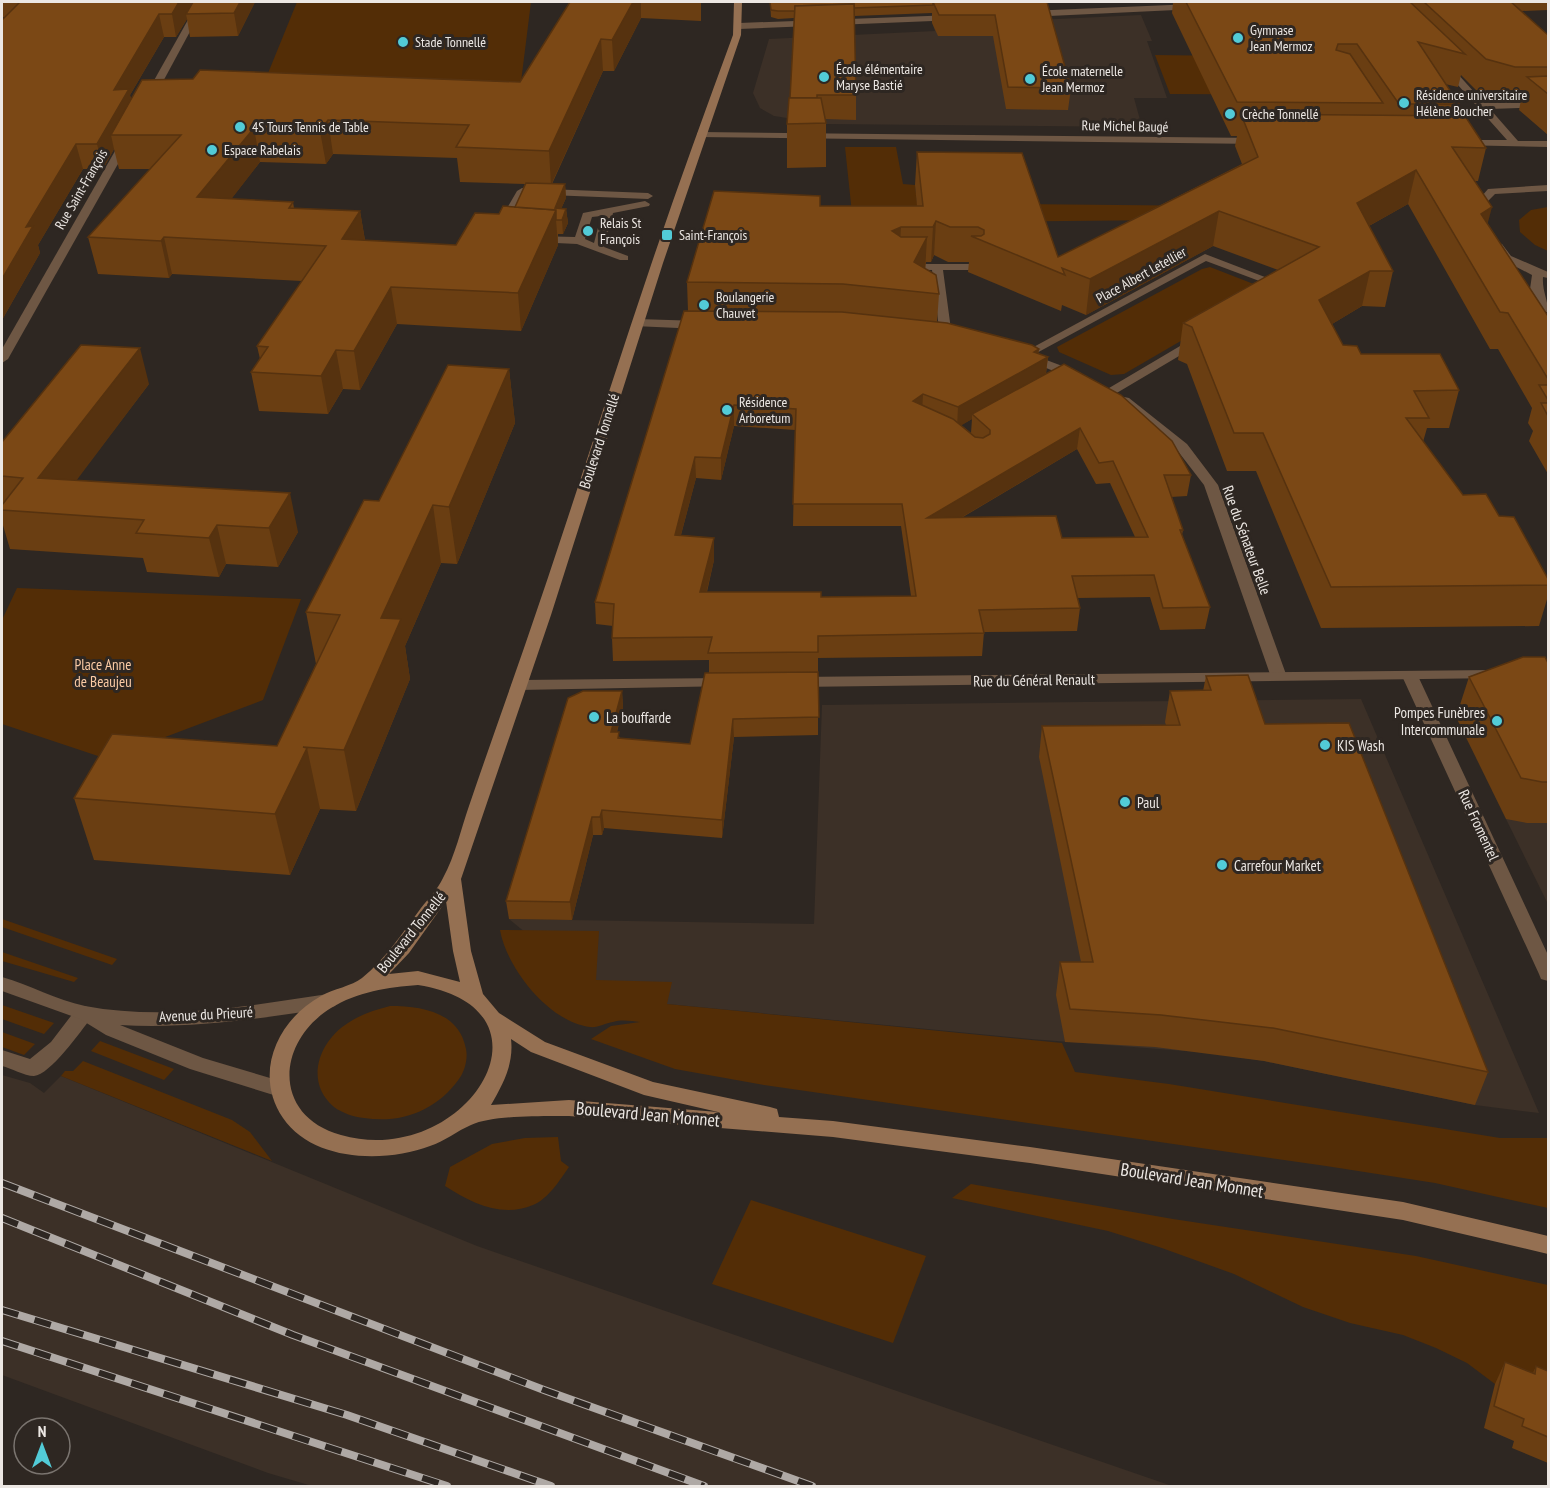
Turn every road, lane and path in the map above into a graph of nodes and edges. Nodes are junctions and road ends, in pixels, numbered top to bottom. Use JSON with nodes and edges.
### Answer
{"nodes":[{"id":1,"x":202,"y":2,"type":"edge"},
{"id":2,"x":738,"y":2,"type":"edge"},
{"id":3,"x":1209,"y":6,"type":"edge"},
{"id":4,"x":1018,"y":15,"type":"edge"},
{"id":5,"x":959,"y":17,"type":"edge"},
{"id":6,"x":739,"y":26,"type":"junction"},
{"id":7,"x":1432,"y":53,"type":"edge"},
{"id":8,"x":1548,"y":104,"type":"edge"},
{"id":9,"x":1483,"y":106,"type":"junction"},
{"id":10,"x":702,"y":135,"type":"junction"},
{"id":11,"x":1274,"y":141,"type":"edge"},
{"id":12,"x":1453,"y":143,"type":"edge"},
{"id":13,"x":1515,"y":143,"type":"junction"},
{"id":14,"x":1548,"y":144,"type":"edge"},
{"id":15,"x":1548,"y":188,"type":"edge"},
{"id":16,"x":608,"y":211,"type":"junction"},
{"id":17,"x":579,"y":241,"type":"junction"},
{"id":18,"x":598,"y":248,"type":"junction"},
{"id":19,"x":624,"y":258,"type":"dead end"},
{"id":20,"x":898,"y":267,"type":"edge"},
{"id":21,"x":937,"y":267,"type":"junction"},
{"id":22,"x":974,"y":267,"type":"edge"},
{"id":23,"x":1543,"y":274,"type":"edge"},
{"id":24,"x":1270,"y":298,"type":"edge"},
{"id":25,"x":1548,"y":309,"type":"edge"},
{"id":26,"x":638,"y":323,"type":"junction"},
{"id":27,"x":713,"y":325,"type":"edge"},
{"id":28,"x":1208,"y":334,"type":"edge"},
{"id":29,"x":946,"y":338,"type":"edge"},
{"id":30,"x":1018,"y":355,"type":"joint"},
{"id":31,"x":2,"y":359,"type":"edge"},
{"id":32,"x":1069,"y":372,"type":"junction"},
{"id":33,"x":1056,"y":380,"type":"edge"},
{"id":34,"x":1100,"y":386,"type":"junction"},
{"id":35,"x":1514,"y":675,"type":"edge"},
{"id":36,"x":1410,"y":676,"type":"junction"},
{"id":37,"x":1279,"y":678,"type":"junction"},
{"id":38,"x":784,"y":682,"type":"edge"},
{"id":39,"x":737,"y":683,"type":"edge"},
{"id":40,"x":519,"y":685,"type":"junction"},
{"id":41,"x":452,"y":879,"type":"junction"},
{"id":42,"x":1548,"y":974,"type":"edge"},
{"id":43,"x":369,"y":983,"type":"junction"},
{"id":44,"x":2,"y":984,"type":"edge"},
{"id":45,"x":474,"y":997,"type":"junction"},
{"id":46,"x":328,"y":1000,"type":"junction"},
{"id":47,"x":84,"y":1013,"type":"junction"},
{"id":48,"x":493,"y":1018,"type":"junction"},
{"id":49,"x":2,"y":1058,"type":"edge"},
{"id":50,"x":280,"y":1089,"type":"junction"},
{"id":51,"x":464,"y":1118,"type":"junction"},
{"id":52,"x":833,"y":1129,"type":"junction"},
{"id":53,"x":1548,"y":1245,"type":"edge"}],
"edges":[{"from":1,"to":31,"type":"street","name":"Rue Saint-François"},
{"from":2,"to":6,"type":"main road","name":"Boulevard Tonnellé"},
{"from":3,"to":4,"type":"street"},
{"from":5,"to":6,"type":"street"},
{"from":6,"to":10,"type":"main road","name":"Boulevard Tonnellé"},
{"from":7,"to":9,"type":"street"},
{"from":8,"to":9,"type":"street"},
{"from":9,"to":13,"type":"street"},
{"from":10,"to":11,"type":"street","name":"Rue Michel Baugé"},
{"from":10,"to":26,"type":"main road","name":"Boulevard Tonnellé"},
{"from":12,"to":13,"type":"street"},
{"from":13,"to":14,"type":"street"},
{"from":15,"to":23,"type":"street"},
{"from":16,"to":17,"type":"street"},
{"from":16,"to":17,"type":"street"},
{"from":16,"to":18,"type":"street"},
{"from":17,"to":18,"type":"street"},
{"from":18,"to":19,"type":"street"},
{"from":20,"to":21,"type":"street"},
{"from":21,"to":22,"type":"street"},
{"from":21,"to":29,"type":"street"},
{"from":23,"to":25,"type":"street"},
{"from":24,"to":30,"type":"street","name":"Place Albert Letellier"},
{"from":26,"to":27,"type":"street"},
{"from":26,"to":40,"type":"main road","name":"Boulevard Tonnellé"},
{"from":28,"to":34,"type":"street"},
{"from":30,"to":32,"type":"street","name":"Rue du Sénateur Belle"},
{"from":32,"to":33,"type":"street"},
{"from":32,"to":34,"type":"street","name":"Rue du Sénateur Belle"},
{"from":34,"to":37,"type":"street","name":"Rue du Sénateur Belle"},
{"from":35,"to":36,"type":"street","name":"Rue du Général Renault"},
{"from":36,"to":37,"type":"street","name":"Rue du Général Renault"},
{"from":36,"to":42,"type":"street","name":"Rue Fromentel"},
{"from":37,"to":38,"type":"street","name":"Rue du Général Renault"},
{"from":39,"to":40,"type":"street"},
{"from":40,"to":41,"type":"main road","name":"Boulevard Tonnellé"},
{"from":41,"to":43,"type":"main road","name":"Boulevard Tonnellé"},
{"from":41,"to":45,"type":"main road","name":"Boulevard Tonnellé"},
{"from":43,"to":45,"type":"main road"},
{"from":43,"to":46,"type":"main road"},
{"from":44,"to":47,"type":"street","name":"Avenue du Prieuré"},
{"from":45,"to":48,"type":"main road"},
{"from":46,"to":47,"type":"street","name":"Avenue du Prieuré"},
{"from":46,"to":50,"type":"main road"},
{"from":47,"to":49,"type":"street"},
{"from":47,"to":50,"type":"street","name":"Avenue du Prieuré"},
{"from":48,"to":51,"type":"main road"},
{"from":48,"to":52,"type":"main road","name":"Boulevard Jean Monnet"},
{"from":50,"to":51,"type":"main road"},
{"from":51,"to":52,"type":"main road","name":"Boulevard Jean Monnet"},
{"from":52,"to":53,"type":"main road","name":"Boulevard Jean Monnet"}]}
